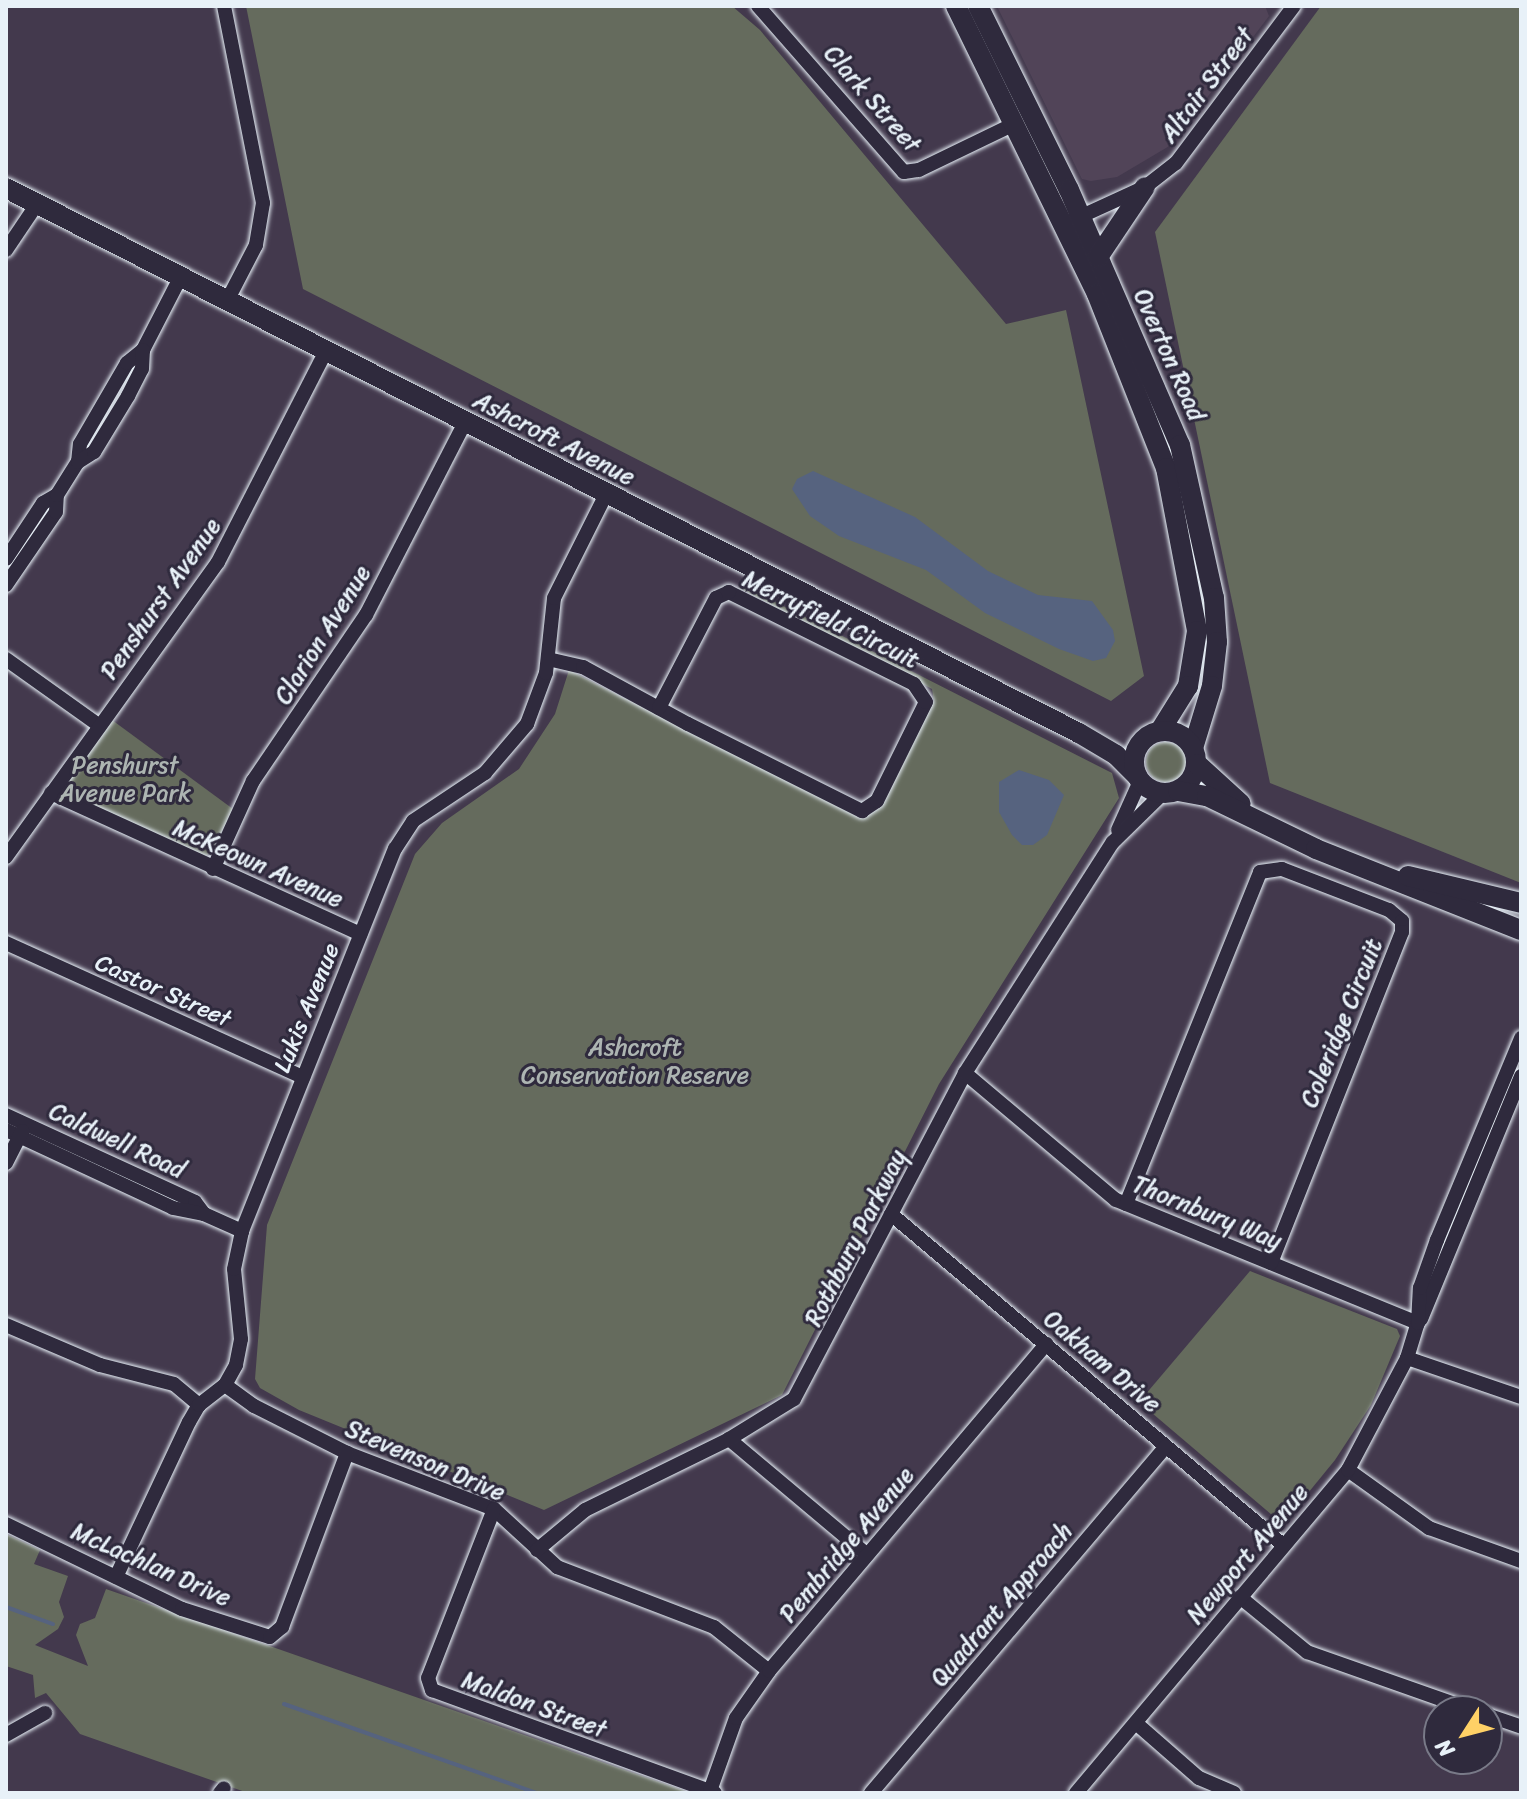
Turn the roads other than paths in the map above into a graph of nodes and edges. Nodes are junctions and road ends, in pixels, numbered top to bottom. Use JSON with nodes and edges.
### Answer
{"nodes":[{"id":1,"x":224,"y":6,"type":"edge"},
{"id":2,"x":758,"y":6,"type":"edge"},
{"id":3,"x":956,"y":6,"type":"edge"},
{"id":4,"x":978,"y":6,"type":"edge"},
{"id":5,"x":1294,"y":6,"type":"edge"},
{"id":6,"x":1012,"y":125,"type":"junction"},
{"id":7,"x":1145,"y":187,"type":"junction"},
{"id":8,"x":22,"y":196,"type":"edge"},
{"id":9,"x":1071,"y":221,"type":"junction"},
{"id":10,"x":6,"y":250,"type":"edge"},
{"id":11,"x":1098,"y":257,"type":"junction"},
{"id":12,"x":180,"y":278,"type":"junction"},
{"id":13,"x":227,"y":301,"type":"junction"},
{"id":14,"x":326,"y":351,"type":"junction"},
{"id":15,"x":465,"y":422,"type":"junction"},
{"id":16,"x":606,"y":494,"type":"junction"},
{"id":17,"x":57,"y":495,"type":"junction"},
{"id":18,"x":6,"y":559,"type":"edge"},
{"id":19,"x":6,"y":585,"type":"edge"},
{"id":20,"x":6,"y":659,"type":"edge"},
{"id":21,"x":548,"y":659,"type":"junction"},
{"id":22,"x":659,"y":708,"type":"junction"},
{"id":23,"x":100,"y":726,"type":"junction"},
{"id":24,"x":1079,"y":733,"type":"junction"},
{"id":25,"x":1151,"y":736,"type":"junction"},
{"id":26,"x":1195,"y":756,"type":"junction"},
{"id":27,"x":1139,"y":778,"type":"junction"},
{"id":28,"x":1170,"y":792,"type":"junction"},
{"id":29,"x":51,"y":793,"type":"junction"},
{"id":30,"x":1261,"y":822,"type":"junction"},
{"id":31,"x":1113,"y":842,"type":"junction"},
{"id":32,"x":6,"y":857,"type":"edge"},
{"id":33,"x":1357,"y":865,"type":"junction"},
{"id":34,"x":213,"y":869,"type":"junction"},
{"id":35,"x":1521,"y":903,"type":"edge"},
{"id":36,"x":1521,"y":930,"type":"edge"},
{"id":37,"x":360,"y":934,"type":"junction"},
{"id":38,"x":6,"y":943,"type":"edge"},
{"id":39,"x":1521,"y":1038,"type":"edge"},
{"id":40,"x":965,"y":1073,"type":"junction"},
{"id":41,"x":1521,"y":1076,"type":"edge"},
{"id":42,"x":303,"y":1077,"type":"junction"},
{"id":43,"x":6,"y":1115,"type":"edge"},
{"id":44,"x":17,"y":1130,"type":"edge"},
{"id":45,"x":6,"y":1163,"type":"edge"},
{"id":46,"x":1126,"y":1204,"type":"junction"},
{"id":47,"x":891,"y":1214,"type":"junction"},
{"id":48,"x":242,"y":1231,"type":"junction"},
{"id":49,"x":1444,"y":1242,"type":"junction"},
{"id":50,"x":1271,"y":1263,"type":"junction"},
{"id":51,"x":1418,"y":1323,"type":"junction"},
{"id":52,"x":6,"y":1325,"type":"edge"},
{"id":53,"x":1046,"y":1344,"type":"junction"},
{"id":54,"x":1407,"y":1358,"type":"junction"},
{"id":55,"x":225,"y":1385,"type":"junction"},
{"id":56,"x":1521,"y":1397,"type":"edge"},
{"id":57,"x":199,"y":1405,"type":"junction"},
{"id":58,"x":729,"y":1439,"type":"junction"},
{"id":59,"x":1166,"y":1446,"type":"junction"},
{"id":60,"x":347,"y":1453,"type":"junction"},
{"id":61,"x":1348,"y":1470,"type":"junction"},
{"id":62,"x":494,"y":1509,"type":"junction"},
{"id":63,"x":6,"y":1524,"type":"edge"},
{"id":64,"x":1283,"y":1545,"type":"junction"},
{"id":65,"x":537,"y":1550,"type":"junction"},
{"id":66,"x":867,"y":1555,"type":"junction"},
{"id":67,"x":1521,"y":1561,"type":"edge"},
{"id":68,"x":116,"y":1577,"type":"junction"},
{"id":69,"x":1240,"y":1597,"type":"junction"},
{"id":70,"x":769,"y":1671,"type":"junction"},
{"id":71,"x":1429,"y":1695,"type":"edge"},
{"id":72,"x":45,"y":1713,"type":"dead end"},
{"id":73,"x":1137,"y":1724,"type":"junction"},
{"id":74,"x":6,"y":1735,"type":"edge"},
{"id":75,"x":713,"y":1792,"type":"edge"},
{"id":76,"x":871,"y":1793,"type":"edge"},
{"id":77,"x":1076,"y":1793,"type":"edge"},
{"id":78,"x":1234,"y":1793,"type":"edge"}],
"edges":[{"from":1,"to":13,"type":"street"},
{"from":2,"to":6,"type":"street","name":"Clark Street"},
{"from":3,"to":6,"type":"main road","name":"Overton Road"},
{"from":4,"to":9,"type":"main road","name":"Overton Road"},
{"from":5,"to":7,"type":"street","name":"Altair Street"},
{"from":6,"to":9,"type":"main road","name":"Overton Road"},
{"from":7,"to":9,"type":"street","name":"Altair Street"},
{"from":7,"to":11,"type":"main road"},
{"from":8,"to":10,"type":"street"},
{"from":8,"to":12,"type":"main road","name":"Ashcroft Avenue"},
{"from":9,"to":11,"type":"main road","name":"Overton Road"},
{"from":9,"to":25,"type":"main road","name":"Overton Road"},
{"from":11,"to":26,"type":"main road","name":"Overton Road"},
{"from":12,"to":13,"type":"main road","name":"Ashcroft Avenue"},
{"from":12,"to":17,"type":"street"},
{"from":13,"to":14,"type":"main road","name":"Ashcroft Avenue"},
{"from":14,"to":15,"type":"main road","name":"Ashcroft Avenue"},
{"from":14,"to":23,"type":"street","name":"Penshurst Avenue"},
{"from":15,"to":16,"type":"main road","name":"Ashcroft Avenue"},
{"from":15,"to":34,"type":"street","name":"Clarion Avenue"},
{"from":16,"to":21,"type":"street","name":"Lukis Avenue"},
{"from":16,"to":24,"type":"main road","name":"Ashcroft Avenue"},
{"from":17,"to":18,"type":"street"},
{"from":17,"to":19,"type":"street"},
{"from":20,"to":23,"type":"street"},
{"from":21,"to":22,"type":"street","name":"Merryfield Circuit"},
{"from":21,"to":37,"type":"street","name":"Lukis Avenue"},
{"from":22,"to":22,"type":"street","name":"Merryfield Circuit"},
{"from":23,"to":29,"type":"street","name":"Penshurst Avenue"},
{"from":24,"to":25,"type":"main road","name":"Ashcroft Avenue"},
{"from":24,"to":27,"type":"main road","name":"Ashcroft Avenue"},
{"from":25,"to":26,"type":"main road"},
{"from":25,"to":27,"type":"main road"},
{"from":26,"to":28,"type":"main road"},
{"from":26,"to":30,"type":"main road"},
{"from":27,"to":28,"type":"main road"},
{"from":27,"to":31,"type":"street","name":"Rothbury Parkway"},
{"from":28,"to":30,"type":"main road"},
{"from":28,"to":31,"type":"street","name":"Rothbury Parkway"},
{"from":29,"to":32,"type":"street","name":"Penshurst Avenue"},
{"from":29,"to":34,"type":"street","name":"McKeown Avenue"},
{"from":30,"to":33,"type":"main road"},
{"from":31,"to":40,"type":"street","name":"Rothbury Parkway"},
{"from":33,"to":35,"type":"main road"},
{"from":33,"to":36,"type":"main road"},
{"from":34,"to":37,"type":"street","name":"McKeown Avenue"},
{"from":37,"to":42,"type":"street","name":"Lukis Avenue"},
{"from":38,"to":42,"type":"street","name":"Castor Street"},
{"from":39,"to":49,"type":"street","name":"Newport Avenue"},
{"from":40,"to":46,"type":"street","name":"Thornbury Way"},
{"from":40,"to":47,"type":"street","name":"Rothbury Parkway"},
{"from":41,"to":49,"type":"street","name":"Newport Avenue"},
{"from":42,"to":48,"type":"street","name":"Lukis Avenue"},
{"from":43,"to":44,"type":"street","name":"Caldwell Road"},
{"from":44,"to":45,"type":"street"},
{"from":44,"to":48,"type":"street","name":"Caldwell Road"},
{"from":46,"to":50,"type":"street","name":"Thornbury Way"},
{"from":46,"to":50,"type":"street","name":"Coleridge Circuit"},
{"from":47,"to":53,"type":"street","name":"Oakham Drive"},
{"from":47,"to":58,"type":"street","name":"Rothbury Parkway"},
{"from":48,"to":55,"type":"street","name":"Lukis Avenue"},
{"from":49,"to":51,"type":"street","name":"Newport Avenue"},
{"from":50,"to":51,"type":"street","name":"Thornbury Way"},
{"from":51,"to":54,"type":"street","name":"Newport Avenue"},
{"from":52,"to":57,"type":"street"},
{"from":53,"to":59,"type":"street","name":"Oakham Drive"},
{"from":53,"to":66,"type":"street","name":"Pembridge Avenue"},
{"from":54,"to":56,"type":"street"},
{"from":54,"to":61,"type":"street","name":"Newport Avenue"},
{"from":55,"to":57,"type":"street"},
{"from":55,"to":60,"type":"street","name":"Stevenson Drive"},
{"from":57,"to":68,"type":"street"},
{"from":58,"to":65,"type":"street","name":"Rothbury Parkway"},
{"from":58,"to":66,"type":"street"},
{"from":59,"to":64,"type":"street","name":"Oakham Drive"},
{"from":59,"to":76,"type":"street","name":"Quadrant Approach"},
{"from":60,"to":62,"type":"street","name":"Stevenson Drive"},
{"from":60,"to":68,"type":"street","name":"McLachlan Drive"},
{"from":61,"to":64,"type":"street","name":"Newport Avenue"},
{"from":61,"to":67,"type":"street"},
{"from":62,"to":65,"type":"street","name":"Stevenson Drive"},
{"from":62,"to":75,"type":"street","name":"Maldon Street"},
{"from":63,"to":68,"type":"street","name":"McLachlan Drive"},
{"from":64,"to":69,"type":"street","name":"Newport Avenue"},
{"from":65,"to":70,"type":"street","name":"Stevenson Drive"},
{"from":66,"to":70,"type":"street","name":"Pembridge Avenue"},
{"from":69,"to":71,"type":"street"},
{"from":69,"to":73,"type":"street","name":"Newport Avenue"},
{"from":70,"to":75,"type":"street","name":"Pembridge Avenue"},
{"from":72,"to":74,"type":"street"},
{"from":73,"to":77,"type":"street","name":"Newport Avenue"},
{"from":73,"to":78,"type":"street"}]}
